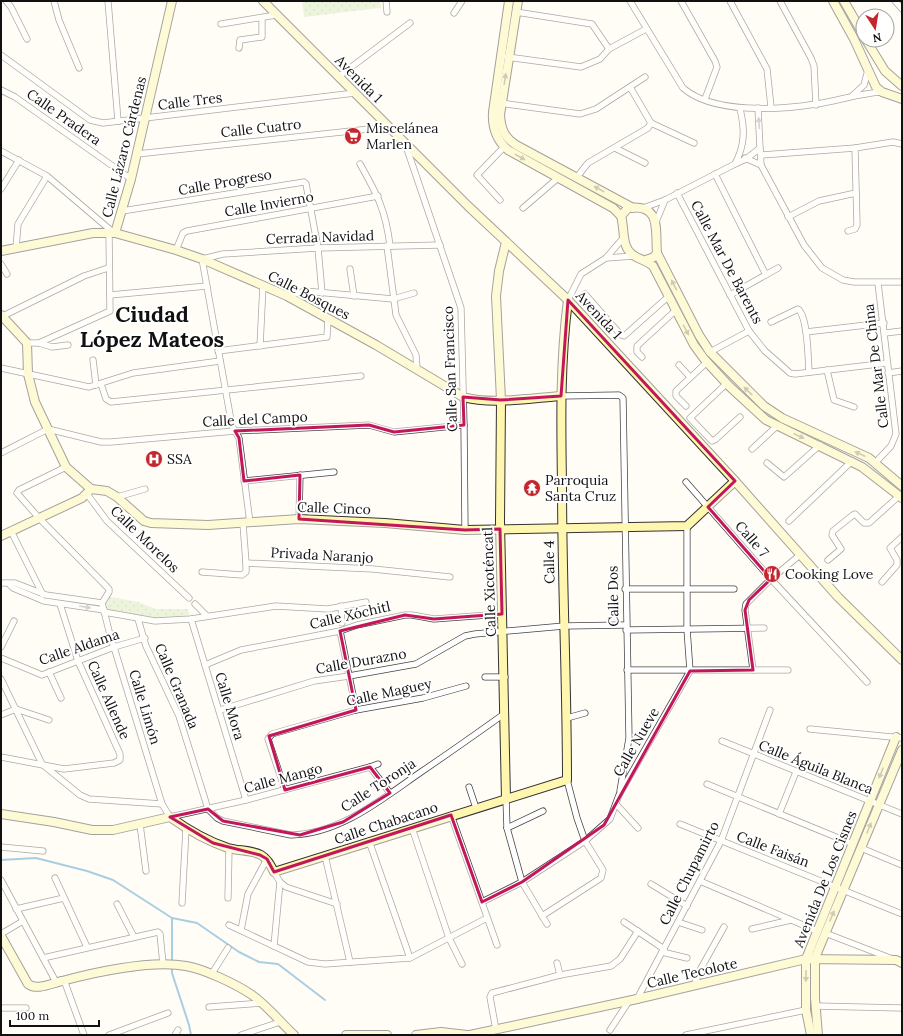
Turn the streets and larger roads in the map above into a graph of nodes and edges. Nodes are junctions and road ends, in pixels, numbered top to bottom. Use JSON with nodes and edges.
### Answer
{"nodes":[{"id":1,"x":6,"y":1,"type":"edge"},
{"id":2,"x":54,"y":1,"type":"edge"},
{"id":3,"x":108,"y":1,"type":"edge"},
{"id":4,"x":172,"y":1,"type":"edge"},
{"id":5,"x":263,"y":1,"type":"edge"},
{"id":6,"x":386,"y":1,"type":"edge"},
{"id":7,"x":462,"y":1,"type":"edge"},
{"id":8,"x":509,"y":1,"type":"edge"},
{"id":9,"x":518,"y":1,"type":"edge"},
{"id":10,"x":630,"y":1,"type":"edge"},
{"id":11,"x":681,"y":1,"type":"edge"},
{"id":12,"x":730,"y":1,"type":"edge"},
{"id":13,"x":780,"y":1,"type":"edge"},
{"id":14,"x":833,"y":1,"type":"edge"},
{"id":15,"x":844,"y":1,"type":"edge"},
{"id":16,"x":895,"y":1,"type":"edge"},
{"id":17,"x":902,"y":9,"type":"edge"},
{"id":18,"x":387,"y":12,"type":"dead end"},
{"id":19,"x":516,"y":12,"type":"junction"},
{"id":20,"x":454,"y":13,"type":"dead end"},
{"id":21,"x":276,"y":15,"type":"junction"},
{"id":22,"x":262,"y":18,"type":"junction"},
{"id":23,"x":855,"y":20,"type":"edge"},
{"id":24,"x":410,"y":23,"type":"dead end"},
{"id":25,"x":221,"y":24,"type":"dead end"},
{"id":26,"x":646,"y":29,"type":"junction"},
{"id":27,"x":27,"y":39,"type":"dead end"},
{"id":28,"x":239,"y":48,"type":"dead end"},
{"id":29,"x":871,"y":48,"type":"edge"},
{"id":30,"x":609,"y":49,"type":"junction"},
{"id":31,"x":1,"y":55,"type":"edge"},
{"id":32,"x":505,"y":57,"type":"junction"},
{"id":33,"x":879,"y":63,"type":"junction"},
{"id":34,"x":78,"y":68,"type":"dead end"},
{"id":35,"x":868,"y":69,"type":"junction"},
{"id":36,"x":338,"y":77,"type":"junction"},
{"id":37,"x":645,"y":77,"type":"dead end"},
{"id":38,"x":892,"y":78,"type":"junction"},
{"id":39,"x":902,"y":86,"type":"edge"},
{"id":40,"x":630,"y":87,"type":"junction"},
{"id":41,"x":1,"y":90,"type":"edge"},
{"id":42,"x":882,"y":92,"type":"junction"},
{"id":43,"x":354,"y":93,"type":"junction"},
{"id":44,"x":850,"y":97,"type":"junction"},
{"id":45,"x":705,"y":99,"type":"junction"},
{"id":46,"x":902,"y":99,"type":"edge"},
{"id":47,"x":498,"y":103,"type":"junction"},
{"id":48,"x":816,"y":104,"type":"junction"},
{"id":49,"x":771,"y":107,"type":"junction"},
{"id":50,"x":758,"y":108,"type":"junction"},
{"id":51,"x":740,"y":109,"type":"junction"},
{"id":52,"x":146,"y":118,"type":"junction"},
{"id":53,"x":118,"y":121,"type":"junction"},
{"id":54,"x":651,"y":123,"type":"junction"},
{"id":55,"x":388,"y":126,"type":"junction"},
{"id":56,"x":694,"y":143,"type":"dead end"},
{"id":57,"x":406,"y":144,"type":"junction"},
{"id":58,"x":902,"y":144,"type":"edge"},
{"id":59,"x":504,"y":147,"type":"junction"},
{"id":60,"x":615,"y":148,"type":"junction"},
{"id":61,"x":760,"y":148,"type":"junction"},
{"id":62,"x":855,"y":148,"type":"junction"},
{"id":63,"x":1,"y":151,"type":"edge"},
{"id":64,"x":137,"y":154,"type":"junction"},
{"id":65,"x":740,"y":155,"type":"junction"},
{"id":66,"x":761,"y":155,"type":"junction"},
{"id":67,"x":746,"y":159,"type":"junction"},
{"id":68,"x":19,"y":160,"type":"junction"},
{"id":69,"x":645,"y":163,"type":"dead end"},
{"id":70,"x":360,"y":164,"type":"dead end"},
{"id":71,"x":735,"y":164,"type":"junction"},
{"id":72,"x":761,"y":165,"type":"junction"},
{"id":73,"x":556,"y":166,"type":"junction"},
{"id":74,"x":715,"y":174,"type":"junction"},
{"id":75,"x":47,"y":176,"type":"junction"},
{"id":76,"x":555,"y":176,"type":"junction"},
{"id":77,"x":577,"y":177,"type":"junction"},
{"id":78,"x":131,"y":179,"type":"junction"},
{"id":79,"x":1,"y":189,"type":"edge"},
{"id":80,"x":677,"y":193,"type":"junction"},
{"id":81,"x":856,"y":193,"type":"junction"},
{"id":82,"x":378,"y":196,"type":"junction"},
{"id":83,"x":500,"y":200,"type":"dead end"},
{"id":84,"x":666,"y":200,"type":"junction"},
{"id":85,"x":523,"y":208,"type":"dead end"},
{"id":86,"x":633,"y":208,"type":"junction"},
{"id":87,"x":643,"y":208,"type":"junction"},
{"id":88,"x":312,"y":209,"type":"junction"},
{"id":89,"x":122,"y":211,"type":"junction"},
{"id":90,"x":621,"y":216,"type":"junction"},
{"id":91,"x":788,"y":217,"type":"junction"},
{"id":92,"x":656,"y":222,"type":"junction"},
{"id":93,"x":848,"y":231,"type":"dead end"},
{"id":94,"x":112,"y":233,"type":"junction"},
{"id":95,"x":624,"y":237,"type":"junction"},
{"id":96,"x":506,"y":242,"type":"junction"},
{"id":97,"x":440,"y":245,"type":"junction"},
{"id":98,"x":388,"y":246,"type":"junction"},
{"id":99,"x":16,"y":248,"type":"junction"},
{"id":100,"x":318,"y":248,"type":"junction"},
{"id":101,"x":176,"y":250,"type":"junction"},
{"id":102,"x":1,"y":251,"type":"edge"},
{"id":103,"x":657,"y":253,"type":"junction"},
{"id":104,"x":634,"y":256,"type":"junction"},
{"id":105,"x":606,"y":258,"type":"junction"},
{"id":106,"x":202,"y":259,"type":"junction"},
{"id":107,"x":646,"y":260,"type":"junction"},
{"id":108,"x":1,"y":264,"type":"edge"},
{"id":109,"x":108,"y":268,"type":"junction"},
{"id":110,"x":778,"y":268,"type":"dead end"},
{"id":111,"x":350,"y":269,"type":"dead end"},
{"id":112,"x":7,"y":274,"type":"dead end"},
{"id":113,"x":766,"y":275,"type":"junction"},
{"id":114,"x":902,"y":282,"type":"edge"},
{"id":115,"x":878,"y":283,"type":"junction"},
{"id":116,"x":263,"y":285,"type":"junction"},
{"id":117,"x":207,"y":286,"type":"junction"},
{"id":118,"x":322,"y":293,"type":"junction"},
{"id":119,"x":414,"y":293,"type":"dead end"},
{"id":120,"x":585,"y":294,"type":"dead end"},
{"id":121,"x":730,"y":295,"type":"junction"},
{"id":122,"x":110,"y":296,"type":"junction"},
{"id":123,"x":287,"y":296,"type":"junction"},
{"id":124,"x":354,"y":296,"type":"junction"},
{"id":125,"x":669,"y":296,"type":"junction"},
{"id":126,"x":394,"y":299,"type":"junction"},
{"id":127,"x":568,"y":300,"type":"junction"},
{"id":128,"x":676,"y":310,"type":"junction"},
{"id":129,"x":2,"y":316,"type":"edge"},
{"id":130,"x":328,"y":319,"type":"junction"},
{"id":131,"x":771,"y":322,"type":"dead end"},
{"id":132,"x":884,"y":323,"type":"junction"},
{"id":133,"x":749,"y":331,"type":"junction"},
{"id":134,"x":902,"y":331,"type":"edge"},
{"id":135,"x":806,"y":332,"type":"junction"},
{"id":136,"x":885,"y":333,"type":"junction"},
{"id":137,"x":28,"y":343,"type":"junction"},
{"id":138,"x":39,"y":343,"type":"junction"},
{"id":139,"x":68,"y":345,"type":"dead end"},
{"id":140,"x":260,"y":346,"type":"junction"},
{"id":141,"x":218,"y":351,"type":"junction"},
{"id":142,"x":710,"y":352,"type":"junction"},
{"id":143,"x":642,"y":357,"type":"dead end"},
{"id":144,"x":93,"y":360,"type":"dead end"},
{"id":145,"x":220,"y":360,"type":"junction"},
{"id":146,"x":707,"y":362,"type":"junction"},
{"id":147,"x":887,"y":363,"type":"junction"},
{"id":148,"x":679,"y":365,"type":"dead end"},
{"id":149,"x":1,"y":368,"type":"edge"},
{"id":150,"x":416,"y":369,"type":"junction"},
{"id":151,"x":827,"y":370,"type":"junction"},
{"id":152,"x":902,"y":371,"type":"edge"},
{"id":153,"x":809,"y":372,"type":"junction"},
{"id":154,"x":888,"y":372,"type":"junction"},
{"id":155,"x":28,"y":374,"type":"junction"},
{"id":156,"x":361,"y":376,"type":"dead end"},
{"id":157,"x":690,"y":377,"type":"junction"},
{"id":158,"x":726,"y":384,"type":"junction"},
{"id":159,"x":98,"y":385,"type":"junction"},
{"id":160,"x":226,"y":389,"type":"junction"},
{"id":161,"x":561,"y":396,"type":"junction"},
{"id":162,"x":622,"y":396,"type":"joint"},
{"id":163,"x":463,"y":397,"type":"junction"},
{"id":164,"x":501,"y":400,"type":"junction"},
{"id":165,"x":686,"y":406,"type":"dead end"},
{"id":166,"x":764,"y":406,"type":"junction"},
{"id":167,"x":854,"y":407,"type":"dead end"},
{"id":168,"x":759,"y":413,"type":"junction"},
{"id":169,"x":740,"y":417,"type":"dead end"},
{"id":170,"x":464,"y":425,"type":"junction"},
{"id":171,"x":777,"y":426,"type":"junction"},
{"id":172,"x":48,"y":429,"type":"junction"},
{"id":173,"x":235,"y":431,"type":"junction"},
{"id":174,"x":820,"y":445,"type":"junction"},
{"id":175,"x":752,"y":449,"type":"dead end"},
{"id":176,"x":1,"y":453,"type":"edge"},
{"id":177,"x":852,"y":461,"type":"junction"},
{"id":178,"x":875,"y":462,"type":"junction"},
{"id":179,"x":767,"y":463,"type":"dead end"},
{"id":180,"x":66,"y":467,"type":"junction"},
{"id":181,"x":334,"y":472,"type":"dead end"},
{"id":182,"x":300,"y":475,"type":"junction"},
{"id":183,"x":736,"y":481,"type":"junction"},
{"id":184,"x":244,"y":482,"type":"junction"},
{"id":185,"x":686,"y":482,"type":"dead end"},
{"id":186,"x":902,"y":486,"type":"edge"},
{"id":187,"x":146,"y":489,"type":"dead end"},
{"id":188,"x":89,"y":491,"type":"junction"},
{"id":189,"x":117,"y":497,"type":"junction"},
{"id":190,"x":900,"y":497,"type":"edge"},
{"id":191,"x":708,"y":507,"type":"junction"},
{"id":192,"x":38,"y":518,"type":"junction"},
{"id":193,"x":299,"y":519,"type":"junction"},
{"id":194,"x":789,"y":521,"type":"dead end"},
{"id":195,"x":247,"y":523,"type":"junction"},
{"id":196,"x":687,"y":526,"type":"junction"},
{"id":197,"x":562,"y":528,"type":"junction"},
{"id":198,"x":624,"y":528,"type":"junction"},
{"id":199,"x":500,"y":529,"type":"junction"},
{"id":200,"x":465,"y":530,"type":"junction"},
{"id":201,"x":11,"y":531,"type":"junction"},
{"id":202,"x":1,"y":536,"type":"edge"},
{"id":203,"x":902,"y":537,"type":"edge"},
{"id":204,"x":801,"y":554,"type":"junction"},
{"id":205,"x":828,"y":560,"type":"dead end"},
{"id":206,"x":246,"y":563,"type":"junction"},
{"id":207,"x":202,"y":572,"type":"dead end"},
{"id":208,"x":450,"y":577,"type":"dead end"},
{"id":209,"x":771,"y":579,"type":"junction"},
{"id":210,"x":882,"y":582,"type":"dead end"},
{"id":211,"x":1,"y":583,"type":"edge"},
{"id":212,"x":687,"y":588,"type":"junction"},
{"id":213,"x":625,"y":589,"type":"junction"},
{"id":214,"x":734,"y":589,"type":"dead end"},
{"id":215,"x":42,"y":597,"type":"junction"},
{"id":216,"x":189,"y":598,"type":"dead end"},
{"id":217,"x":366,"y":602,"type":"dead end"},
{"id":218,"x":102,"y":603,"type":"junction"},
{"id":219,"x":60,"y":604,"type":"junction"},
{"id":220,"x":195,"y":604,"type":"dead end"},
{"id":221,"x":341,"y":606,"type":"junction"},
{"id":222,"x":104,"y":611,"type":"junction"},
{"id":223,"x":502,"y":614,"type":"junction"},
{"id":224,"x":207,"y":616,"type":"junction"},
{"id":225,"x":138,"y":619,"type":"junction"},
{"id":226,"x":191,"y":619,"type":"junction"},
{"id":227,"x":14,"y":621,"type":"dead end"},
{"id":228,"x":342,"y":624,"type":"dead end"},
{"id":229,"x":564,"y":626,"type":"junction"},
{"id":230,"x":626,"y":628,"type":"junction"},
{"id":231,"x":747,"y":628,"type":"junction"},
{"id":232,"x":764,"y":628,"type":"dead end"},
{"id":233,"x":687,"y":629,"type":"junction"},
{"id":234,"x":503,"y":631,"type":"junction"},
{"id":235,"x":340,"y":632,"type":"junction"},
{"id":236,"x":145,"y":638,"type":"junction"},
{"id":237,"x":1,"y":647,"type":"edge"},
{"id":238,"x":114,"y":647,"type":"junction"},
{"id":239,"x":1,"y":658,"type":"edge"},
{"id":240,"x":902,"y":660,"type":"edge"},
{"id":241,"x":78,"y":661,"type":"junction"},
{"id":242,"x":205,"y":665,"type":"junction"},
{"id":243,"x":627,"y":670,"type":"junction"},
{"id":244,"x":753,"y":670,"type":"junction"},
{"id":245,"x":788,"y":670,"type":"dead end"},
{"id":246,"x":690,"y":671,"type":"junction"},
{"id":247,"x":49,"y":672,"type":"junction"},
{"id":248,"x":349,"y":676,"type":"junction"},
{"id":249,"x":485,"y":677,"type":"dead end"},
{"id":250,"x":504,"y":677,"type":"junction"},
{"id":251,"x":1,"y":679,"type":"edge"},
{"id":252,"x":867,"y":682,"type":"dead end"},
{"id":253,"x":466,"y":686,"type":"dead end"},
{"id":254,"x":61,"y":698,"type":"dead end"},
{"id":255,"x":16,"y":708,"type":"junction"},
{"id":256,"x":220,"y":710,"type":"junction"},
{"id":257,"x":356,"y":710,"type":"junction"},
{"id":258,"x":770,"y":710,"type":"dead end"},
{"id":259,"x":585,"y":713,"type":"dead end"},
{"id":260,"x":504,"y":714,"type":"junction"},
{"id":261,"x":1,"y":715,"type":"edge"},
{"id":262,"x":567,"y":718,"type":"junction"},
{"id":263,"x":49,"y":720,"type":"dead end"},
{"id":264,"x":810,"y":729,"type":"dead end"},
{"id":265,"x":899,"y":737,"type":"edge"},
{"id":266,"x":722,"y":741,"type":"dead end"},
{"id":267,"x":902,"y":750,"type":"edge"},
{"id":268,"x":753,"y":754,"type":"junction"},
{"id":269,"x":1,"y":757,"type":"edge"},
{"id":270,"x":900,"y":762,"type":"edge"},
{"id":271,"x":42,"y":764,"type":"junction"},
{"id":272,"x":378,"y":764,"type":"dead end"},
{"id":273,"x":370,"y":767,"type":"junction"},
{"id":274,"x":796,"y":772,"type":"junction"},
{"id":275,"x":567,"y":780,"type":"junction"},
{"id":276,"x":707,"y":784,"type":"dead end"},
{"id":277,"x":469,"y":787,"type":"dead end"},
{"id":278,"x":285,"y":790,"type":"junction"},
{"id":279,"x":390,"y":793,"type":"junction"},
{"id":280,"x":619,"y":795,"type":"junction"},
{"id":281,"x":737,"y":798,"type":"junction"},
{"id":282,"x":506,"y":799,"type":"junction"},
{"id":283,"x":246,"y":800,"type":"junction"},
{"id":284,"x":870,"y":802,"type":"junction"},
{"id":285,"x":162,"y":804,"type":"junction"},
{"id":286,"x":616,"y":804,"type":"junction"},
{"id":287,"x":878,"y":805,"type":"junction"},
{"id":288,"x":476,"y":808,"type":"junction"},
{"id":289,"x":208,"y":809,"type":"junction"},
{"id":290,"x":543,"y":811,"type":"dead end"},
{"id":291,"x":1,"y":814,"type":"edge"},
{"id":292,"x":780,"y":814,"type":"junction"},
{"id":293,"x":902,"y":814,"type":"edge"},
{"id":294,"x":451,"y":815,"type":"junction"},
{"id":295,"x":170,"y":817,"type":"junction"},
{"id":296,"x":140,"y":824,"type":"junction"},
{"id":297,"x":680,"y":824,"type":"dead end"},
{"id":298,"x":412,"y":828,"type":"junction"},
{"id":299,"x":507,"y":828,"type":"junction"},
{"id":300,"x":638,"y":828,"type":"dead end"},
{"id":301,"x":186,"y":829,"type":"junction"},
{"id":302,"x":585,"y":840,"type":"junction"},
{"id":303,"x":369,"y":841,"type":"junction"},
{"id":304,"x":721,"y":841,"type":"junction"},
{"id":305,"x":853,"y":844,"type":"junction"},
{"id":306,"x":1,"y":847,"type":"edge"},
{"id":307,"x":861,"y":848,"type":"junction"},
{"id":308,"x":230,"y":849,"type":"junction"},
{"id":309,"x":43,"y":851,"type":"dead end"},
{"id":310,"x":325,"y":856,"type":"junction"},
{"id":311,"x":267,"y":859,"type":"junction"},
{"id":312,"x":902,"y":865,"type":"edge"},
{"id":313,"x":146,"y":871,"type":"dead end"},
{"id":314,"x":274,"y":872,"type":"junction"},
{"id":315,"x":55,"y":878,"type":"dead end"},
{"id":316,"x":1,"y":880,"type":"edge"},
{"id":317,"x":700,"y":881,"type":"junction"},
{"id":318,"x":280,"y":882,"type":"junction"},
{"id":319,"x":522,"y":882,"type":"junction"},
{"id":320,"x":651,"y":884,"type":"dead end"},
{"id":321,"x":840,"y":888,"type":"junction"},
{"id":322,"x":64,"y":898,"type":"junction"},
{"id":323,"x":228,"y":898,"type":"dead end"},
{"id":324,"x":482,"y":902,"type":"junction"},
{"id":325,"x":182,"y":903,"type":"dead end"},
{"id":326,"x":117,"y":904,"type":"dead end"},
{"id":327,"x":338,"y":904,"type":"junction"},
{"id":328,"x":687,"y":906,"type":"junction"},
{"id":329,"x":16,"y":909,"type":"junction"},
{"id":330,"x":902,"y":914,"type":"edge"},
{"id":331,"x":542,"y":916,"type":"junction"},
{"id":332,"x":488,"y":918,"type":"junction"},
{"id":333,"x":791,"y":920,"type":"junction"},
{"id":334,"x":23,"y":921,"type":"junction"},
{"id":335,"x":624,"y":922,"type":"dead end"},
{"id":336,"x":678,"y":922,"type":"junction"},
{"id":337,"x":547,"y":924,"type":"dead end"},
{"id":338,"x":229,"y":925,"type":"dead end"},
{"id":339,"x":724,"y":927,"type":"dead end"},
{"id":340,"x":752,"y":929,"type":"dead end"},
{"id":341,"x":241,"y":930,"type":"junction"},
{"id":342,"x":702,"y":930,"type":"dead end"},
{"id":343,"x":638,"y":932,"type":"junction"},
{"id":344,"x":821,"y":932,"type":"junction"},
{"id":345,"x":1,"y":935,"type":"edge"},
{"id":346,"x":134,"y":937,"type":"junction"},
{"id":347,"x":449,"y":938,"type":"junction"},
{"id":348,"x":497,"y":945,"type":"dead end"},
{"id":349,"x":274,"y":946,"type":"junction"},
{"id":350,"x":87,"y":947,"type":"junction"},
{"id":351,"x":228,"y":948,"type":"dead end"},
{"id":352,"x":663,"y":950,"type":"junction"},
{"id":353,"x":43,"y":958,"type":"junction"},
{"id":354,"x":410,"y":958,"type":"junction"},
{"id":355,"x":687,"y":958,"type":"dead end"},
{"id":356,"x":810,"y":959,"type":"junction"},
{"id":357,"x":350,"y":962,"type":"junction"},
{"id":358,"x":899,"y":962,"type":"edge"},
{"id":359,"x":557,"y":963,"type":"dead end"},
{"id":360,"x":164,"y":964,"type":"junction"},
{"id":361,"x":462,"y":964,"type":"dead end"},
{"id":362,"x":211,"y":975,"type":"junction"},
{"id":363,"x":560,"y":975,"type":"junction"},
{"id":364,"x":64,"y":980,"type":"junction"},
{"id":365,"x":56,"y":982,"type":"junction"},
{"id":366,"x":694,"y":986,"type":"junction"},
{"id":367,"x":637,"y":999,"type":"junction"},
{"id":368,"x":629,"y":1001,"type":"junction"},
{"id":369,"x":262,"y":1003,"type":"junction"},
{"id":370,"x":815,"y":1006,"type":"junction"},
{"id":371,"x":1,"y":1008,"type":"edge"},
{"id":372,"x":26,"y":1008,"type":"dead end"},
{"id":373,"x":209,"y":1008,"type":"dead end"},
{"id":374,"x":902,"y":1008,"type":"edge"},
{"id":375,"x":806,"y":1010,"type":"junction"},
{"id":376,"x":168,"y":1012,"type":"dead end"},
{"id":377,"x":280,"y":1022,"type":"junction"},
{"id":378,"x":496,"y":1030,"type":"junction"},
{"id":379,"x":610,"y":1030,"type":"dead end"},
{"id":380,"x":84,"y":1035,"type":"edge"},
{"id":381,"x":109,"y":1035,"type":"edge"},
{"id":382,"x":241,"y":1035,"type":"edge"},
{"id":383,"x":294,"y":1035,"type":"edge"},
{"id":384,"x":346,"y":1035,"type":"edge"},
{"id":385,"x":384,"y":1035,"type":"edge"},
{"id":386,"x":387,"y":1035,"type":"edge"},
{"id":387,"x":416,"y":1035,"type":"edge"},
{"id":388,"x":468,"y":1035,"type":"edge"},
{"id":389,"x":686,"y":1035,"type":"edge"},
{"id":390,"x":811,"y":1035,"type":"edge"},
{"id":391,"x":818,"y":1035,"type":"edge"}],
"edges":[{"from":1,"to":27,"type":"street"},
{"from":2,"to":34,"type":"street"},
{"from":3,"to":53,"type":"street"},
{"from":4,"to":52,"type":"street","name":"Calle Lázaro Cárdenas"},
{"from":5,"to":21,"type":"street","name":"Avenida 1"},
{"from":6,"to":18,"type":"street"},
{"from":7,"to":20,"type":"street"},
{"from":8,"to":32,"type":"street"},
{"from":9,"to":19,"type":"street"},
{"from":10,"to":26,"type":"street"},
{"from":11,"to":45,"type":"street"},
{"from":12,"to":49,"type":"street"},
{"from":13,"to":48,"type":"street"},
{"from":14,"to":35,"type":"street"},
{"from":15,"to":23,"type":"street"},
{"from":16,"to":17,"type":"street"},
{"from":19,"to":30,"type":"street"},
{"from":19,"to":32,"type":"street"},
{"from":21,"to":22,"type":"street"},
{"from":21,"to":36,"type":"street","name":"Avenida 1"},
{"from":22,"to":25,"type":"street"},
{"from":22,"to":28,"type":"street"},
{"from":24,"to":36,"type":"street"},
{"from":26,"to":30,"type":"street"},
{"from":26,"to":45,"type":"street"},
{"from":29,"to":33,"type":"street"},
{"from":30,"to":32,"type":"street"},
{"from":31,"to":53,"type":"street","name":"Calle Tres"},
{"from":32,"to":47,"type":"street"},
{"from":33,"to":35,"type":"street"},
{"from":33,"to":38,"type":"street"},
{"from":35,"to":42,"type":"street"},
{"from":35,"to":44,"type":"street"},
{"from":36,"to":43,"type":"street","name":"Avenida 1"},
{"from":37,"to":40,"type":"street"},
{"from":38,"to":39,"type":"street"},
{"from":38,"to":42,"type":"street"},
{"from":40,"to":47,"type":"street"},
{"from":40,"to":54,"type":"street"},
{"from":41,"to":78,"type":"street","name":"Calle Pradera"},
{"from":42,"to":44,"type":"street"},
{"from":42,"to":46,"type":"street"},
{"from":43,"to":52,"type":"street","name":"Calle Tres"},
{"from":43,"to":55,"type":"street","name":"Avenida 1"},
{"from":44,"to":48,"type":"street"},
{"from":45,"to":51,"type":"street"},
{"from":47,"to":59,"type":"street"},
{"from":47,"to":73,"type":"street"},
{"from":48,"to":49,"type":"street"},
{"from":49,"to":50,"type":"street"},
{"from":50,"to":51,"type":"street"},
{"from":61,"to":50,"type":"street","one_way":true},
{"from":51,"to":65,"type":"street"},
{"from":52,"to":53,"type":"street","name":"Calle Tres"},
{"from":52,"to":64,"type":"street","name":"Calle Lázaro Cárdenas"},
{"from":54,"to":56,"type":"street"},
{"from":54,"to":60,"type":"street"},
{"from":55,"to":57,"type":"street","name":"Avenida 1"},
{"from":55,"to":64,"type":"street","name":"Calle Cuatro"},
{"from":57,"to":96,"type":"street","name":"Avenida 1"},
{"from":57,"to":97,"type":"street","name":"Calle San Francisco"},
{"from":58,"to":62,"type":"street"},
{"from":59,"to":76,"type":"street","one_way":true},
{"from":59,"to":83,"type":"street"},
{"from":60,"to":69,"type":"street"},
{"from":60,"to":77,"type":"street"},
{"from":61,"to":66,"type":"street"},
{"from":61,"to":67,"type":"street"},
{"from":62,"to":66,"type":"street"},
{"from":62,"to":81,"type":"street"},
{"from":63,"to":68,"type":"street","name":"Calle Bosques"},
{"from":64,"to":78,"type":"street","name":"Calle Lázaro Cárdenas"},
{"from":65,"to":67,"type":"street"},
{"from":65,"to":71,"type":"street"},
{"from":66,"to":72,"type":"street"},
{"from":67,"to":71,"type":"street"},
{"from":67,"to":72,"type":"street"},
{"from":68,"to":75,"type":"street","name":"Calle Bosques"},
{"from":68,"to":79,"type":"street"},
{"from":70,"to":82,"type":"street"},
{"from":71,"to":74,"type":"street"},
{"from":72,"to":91,"type":"street"},
{"from":73,"to":76,"type":"street"},
{"from":73,"to":77,"type":"street"},
{"from":74,"to":80,"type":"street"},
{"from":74,"to":113,"type":"street"},
{"from":75,"to":94,"type":"street","name":"Calle Bosques"},
{"from":75,"to":99,"type":"street"},
{"from":76,"to":85,"type":"street"},
{"from":76,"to":90,"type":"street"},
{"from":86,"to":77,"type":"street","one_way":true},
{"from":78,"to":89,"type":"street","name":"Calle Lázaro Cárdenas"},
{"from":80,"to":84,"type":"street"},
{"from":80,"to":121,"type":"street","name":"Calle Mar De Barents"},
{"from":81,"to":91,"type":"street"},
{"from":81,"to":93,"type":"street"},
{"from":82,"to":88,"type":"street","name":"Calle Invierno"},
{"from":82,"to":98,"type":"street"},
{"from":84,"to":87,"type":"street"},
{"from":84,"to":92,"type":"street"},
{"from":86,"to":87,"type":"street"},
{"from":86,"to":90,"type":"street"},
{"from":87,"to":92,"type":"street"},
{"from":88,"to":89,"type":"street","name":"Calle Progreso"},
{"from":88,"to":100,"type":"street","name":"Calle Progreso"},
{"from":88,"to":101,"type":"street","name":"Calle Invierno"},
{"from":89,"to":94,"type":"street","name":"Calle Lázaro Cárdenas"},
{"from":90,"to":95,"type":"street"},
{"from":91,"to":115,"type":"street"},
{"from":92,"to":103,"type":"street"},
{"from":94,"to":99,"type":"street","name":"Calle Lázaro Cárdenas"},
{"from":94,"to":101,"type":"street","name":"Calle Bosques"},
{"from":94,"to":109,"type":"street"},
{"from":95,"to":104,"type":"street"},
{"from":95,"to":105,"type":"street","name":"Calle 4"},
{"from":96,"to":127,"type":"street","name":"Avenida 1"},
{"from":96,"to":164,"type":"street","name":"Calle Xicoténcatl"},
{"from":97,"to":98,"type":"street","name":"Cerrada Navidad"},
{"from":97,"to":163,"type":"street","name":"Calle San Francisco"},
{"from":98,"to":100,"type":"street","name":"Cerrada Navidad"},
{"from":98,"to":126,"type":"street"},
{"from":99,"to":102,"type":"street","name":"Calle Lázaro Cárdenas"},
{"from":100,"to":106,"type":"street","name":"Cerrada Navidad"},
{"from":100,"to":118,"type":"street","name":"Calle Progreso"},
{"from":101,"to":106,"type":"street","name":"Calle Bosques"},
{"from":103,"to":107,"type":"street"},
{"from":142,"to":103,"type":"street","one_way":true},
{"from":104,"to":105,"type":"street","name":"Calle 4"},
{"from":104,"to":107,"type":"street"},
{"from":105,"to":127,"type":"street","name":"Calle 4"},
{"from":106,"to":116,"type":"street","name":"Calle Bosques"},
{"from":106,"to":117,"type":"street"},
{"from":107,"to":125,"type":"street"},
{"from":108,"to":112,"type":"street"},
{"from":109,"to":122,"type":"street"},
{"from":109,"to":129,"type":"street"},
{"from":110,"to":113,"type":"street"},
{"from":111,"to":124,"type":"street"},
{"from":113,"to":121,"type":"street"},
{"from":114,"to":115,"type":"street"},
{"from":115,"to":132,"type":"street","name":"Calle Mar De China"},
{"from":116,"to":123,"type":"street","name":"Calle Bosques"},
{"from":116,"to":140,"type":"street"},
{"from":117,"to":122,"type":"street"},
{"from":117,"to":141,"type":"street"},
{"from":118,"to":123,"type":"street"},
{"from":118,"to":124,"type":"street"},
{"from":119,"to":126,"type":"street"},
{"from":120,"to":125,"type":"street"},
{"from":121,"to":133,"type":"street","name":"Calle Mar De Barents"},
{"from":122,"to":138,"type":"street"},
{"from":123,"to":130,"type":"street","name":"Calle Bosques"},
{"from":124,"to":126,"type":"street"},
{"from":125,"to":128,"type":"street"},
{"from":126,"to":150,"type":"street"},
{"from":127,"to":161,"type":"street","name":"Calle 4"},
{"from":127,"to":183,"type":"street","name":"Avenida 1"},
{"from":128,"to":143,"type":"street"},
{"from":128,"to":146,"type":"street","one_way":true},
{"from":129,"to":137,"type":"street"},
{"from":130,"to":140,"type":"street"},
{"from":130,"to":150,"type":"street","name":"Calle Bosques"},
{"from":131,"to":135,"type":"street"},
{"from":132,"to":135,"type":"street"},
{"from":132,"to":136,"type":"street","name":"Calle Mar De China"},
{"from":133,"to":142,"type":"street"},
{"from":133,"to":153,"type":"street","name":"Calle Mar De Barents"},
{"from":134,"to":136,"type":"street"},
{"from":135,"to":153,"type":"street"},
{"from":136,"to":147,"type":"street","name":"Calle Mar De China"},
{"from":137,"to":138,"type":"street"},
{"from":137,"to":155,"type":"street","name":"Calle Cinco"},
{"from":138,"to":139,"type":"street"},
{"from":140,"to":141,"type":"street"},
{"from":141,"to":145,"type":"street"},
{"from":166,"to":142,"type":"street","one_way":true},
{"from":144,"to":159,"type":"street"},
{"from":145,"to":159,"type":"street"},
{"from":145,"to":160,"type":"street"},
{"from":146,"to":157,"type":"street"},
{"from":146,"to":158,"type":"street"},
{"from":147,"to":151,"type":"street","name":"Calle Mar De Barents"},
{"from":147,"to":154,"type":"street","name":"Calle Mar De China"},
{"from":148,"to":157,"type":"street"},
{"from":149,"to":155,"type":"street"},
{"from":150,"to":163,"type":"street","name":"Calle Bosques"},
{"from":151,"to":153,"type":"street","name":"Calle Mar De Barents"},
{"from":151,"to":167,"type":"street"},
{"from":152,"to":154,"type":"street"},
{"from":154,"to":178,"type":"street","name":"Calle Mar De China"},
{"from":155,"to":159,"type":"street"},
{"from":155,"to":172,"type":"street","name":"Calle Cinco"},
{"from":156,"to":160,"type":"street"},
{"from":157,"to":165,"type":"street"},
{"from":158,"to":168,"type":"street"},
{"from":158,"to":169,"type":"street"},
{"from":159,"to":160,"type":"street"},
{"from":160,"to":173,"type":"street"},
{"from":161,"to":162,"type":"street","name":"Calle Bosques"},
{"from":161,"to":164,"type":"street","name":"Calle Bosques"},
{"from":161,"to":197,"type":"street","name":"Calle 4"},
{"from":162,"to":198,"type":"street","name":"Calle Dos"},
{"from":163,"to":164,"type":"street","name":"Calle Bosques"},
{"from":163,"to":170,"type":"street","name":"Calle San Francisco"},
{"from":164,"to":199,"type":"street","name":"Calle Xicoténcatl"},
{"from":166,"to":168,"type":"street"},
{"from":178,"to":166,"type":"street","one_way":true},
{"from":168,"to":171,"type":"street"},
{"from":170,"to":173,"type":"street","name":"Calle del Campo"},
{"from":170,"to":200,"type":"street","name":"Calle San Francisco"},
{"from":171,"to":174,"type":"street","one_way":true},
{"from":171,"to":175,"type":"street"},
{"from":172,"to":173,"type":"street","name":"Calle del Campo"},
{"from":172,"to":176,"type":"street"},
{"from":172,"to":180,"type":"street","name":"Calle Cinco"},
{"from":173,"to":184,"type":"street"},
{"from":174,"to":177,"type":"street"},
{"from":174,"to":179,"type":"street"},
{"from":177,"to":190,"type":"street"},
{"from":177,"to":194,"type":"street"},
{"from":178,"to":186,"type":"street"},
{"from":180,"to":188,"type":"street","name":"Calle Cinco"},
{"from":180,"to":192,"type":"street"},
{"from":181,"to":182,"type":"street"},
{"from":182,"to":184,"type":"street"},
{"from":182,"to":193,"type":"street"},
{"from":183,"to":191,"type":"street"},
{"from":183,"to":204,"type":"street","name":"Avenida 1"},
{"from":184,"to":195,"type":"street"},
{"from":185,"to":191,"type":"street","name":"Calle 7"},
{"from":187,"to":189,"type":"street"},
{"from":188,"to":189,"type":"street","name":"Calle Cinco"},
{"from":188,"to":192,"type":"street"},
{"from":188,"to":216,"type":"street","name":"Calle Morelos"},
{"from":189,"to":195,"type":"street","name":"Calle Cinco"},
{"from":190,"to":205,"type":"street"},
{"from":191,"to":196,"type":"street"},
{"from":191,"to":209,"type":"street","name":"Calle 7"},
{"from":192,"to":201,"type":"street"},
{"from":192,"to":218,"type":"street"},
{"from":193,"to":195,"type":"street","name":"Calle Cinco"},
{"from":193,"to":200,"type":"street","name":"Calle Cinco"},
{"from":195,"to":206,"type":"street"},
{"from":196,"to":198,"type":"street","name":"Calle Cinco"},
{"from":196,"to":212,"type":"street"},
{"from":197,"to":198,"type":"street","name":"Calle Cinco"},
{"from":197,"to":199,"type":"street","name":"Calle Cinco"},
{"from":197,"to":229,"type":"street","name":"Calle 4"},
{"from":198,"to":213,"type":"street","name":"Calle Dos"},
{"from":199,"to":200,"type":"street","name":"Calle Cinco"},
{"from":199,"to":223,"type":"street","name":"Calle Xicoténcatl"},
{"from":201,"to":202,"type":"street"},
{"from":201,"to":215,"type":"street"},
{"from":203,"to":210,"type":"street"},
{"from":204,"to":209,"type":"street"},
{"from":204,"to":240,"type":"street","name":"Avenida 1"},
{"from":206,"to":207,"type":"street"},
{"from":206,"to":208,"type":"street","name":"Privada Naranjo"},
{"from":209,"to":231,"type":"street"},
{"from":209,"to":252,"type":"street","name":"Calle 7"},
{"from":211,"to":215,"type":"street"},
{"from":212,"to":213,"type":"street"},
{"from":212,"to":214,"type":"street"},
{"from":212,"to":233,"type":"street"},
{"from":213,"to":230,"type":"street","name":"Calle Dos"},
{"from":215,"to":218,"type":"street"},
{"from":215,"to":219,"type":"street"},
{"from":217,"to":221,"type":"street"},
{"from":218,"to":222,"type":"street","name":"Calle Limón"},
{"from":219,"to":222,"type":"street","one_way":true},
{"from":219,"to":241,"type":"street","name":"Calle Allende"},
{"from":220,"to":224,"type":"street"},
{"from":221,"to":224,"type":"street"},
{"from":221,"to":228,"type":"street"},
{"from":222,"to":225,"type":"street"},
{"from":222,"to":238,"type":"street","name":"Calle Limón"},
{"from":223,"to":234,"type":"street","name":"Calle Xicoténcatl"},
{"from":223,"to":235,"type":"street","name":"Calle Xóchitl"},
{"from":224,"to":226,"type":"street"},
{"from":225,"to":226,"type":"street"},
{"from":225,"to":236,"type":"street","name":"Calle Granada"},
{"from":226,"to":242,"type":"street","name":"Calle Mora"},
{"from":227,"to":237,"type":"street"},
{"from":229,"to":230,"type":"street","name":"Calle Durazno"},
{"from":229,"to":234,"type":"street","name":"Calle Durazno"},
{"from":229,"to":262,"type":"street","name":"Calle 4"},
{"from":230,"to":233,"type":"street","name":"Calle Durazno"},
{"from":230,"to":243,"type":"street","name":"Calle Dos"},
{"from":231,"to":232,"type":"street","name":"Calle Durazno"},
{"from":231,"to":233,"type":"street","name":"Calle Durazno"},
{"from":231,"to":244,"type":"street"},
{"from":233,"to":246,"type":"street"},
{"from":234,"to":248,"type":"street","name":"Calle Durazno"},
{"from":234,"to":250,"type":"street","name":"Calle Xicoténcatl"},
{"from":235,"to":242,"type":"street","name":"Calle Xóchitl"},
{"from":235,"to":248,"type":"street"},
{"from":236,"to":238,"type":"street","name":"Calle Aldama"},
{"from":236,"to":289,"type":"street","name":"Calle Granada"},
{"from":238,"to":241,"type":"street","name":"Calle Aldama"},
{"from":238,"to":285,"type":"street","name":"Calle Limón"},
{"from":239,"to":247,"type":"street","name":"Calle Aldama"},
{"from":241,"to":247,"type":"street","name":"Calle Aldama"},
{"from":241,"to":271,"type":"street","name":"Calle Allende"},
{"from":242,"to":256,"type":"street","name":"Calle Mora"},
{"from":243,"to":246,"type":"street"},
{"from":243,"to":280,"type":"street","name":"Calle Dos"},
{"from":244,"to":245,"type":"street"},
{"from":244,"to":246,"type":"street"},
{"from":246,"to":280,"type":"street","name":"Calle Nueve"},
{"from":247,"to":254,"type":"street"},
{"from":248,"to":256,"type":"street","name":"Calle Durazno"},
{"from":248,"to":257,"type":"street"},
{"from":249,"to":250,"type":"street"},
{"from":250,"to":260,"type":"street","name":"Calle Xicoténcatl"},
{"from":251,"to":255,"type":"street"},
{"from":253,"to":257,"type":"street","name":"Calle Maguey"},
{"from":255,"to":261,"type":"street"},
{"from":255,"to":263,"type":"street"},
{"from":255,"to":271,"type":"street"},
{"from":256,"to":283,"type":"street","name":"Calle Mora"},
{"from":257,"to":278,"type":"street","name":"Calle Maguey"},
{"from":258,"to":268,"type":"street","name":"Calle Chupamirto"},
{"from":259,"to":262,"type":"street"},
{"from":260,"to":279,"type":"street","name":"Calle Toronja"},
{"from":260,"to":282,"type":"street","name":"Calle Xicoténcatl"},
{"from":262,"to":275,"type":"street","name":"Calle 4"},
{"from":264,"to":265,"type":"street"},
{"from":265,"to":284,"type":"street","name":"Avenida De Los Cisnes","one_way":true},
{"from":266,"to":268,"type":"street","name":"Calle Águila Blanca"},
{"from":267,"to":270,"type":"street","name":"Avenida De Los Cisnes"},
{"from":268,"to":274,"type":"street","name":"Calle Águila Blanca"},
{"from":268,"to":281,"type":"street","name":"Calle Chupamirto"},
{"from":269,"to":271,"type":"street","name":"Calle Allende"},
{"from":270,"to":287,"type":"street","name":"Avenida De Los Cisnes"},
{"from":271,"to":285,"type":"street"},
{"from":272,"to":273,"type":"street","name":"Calle Mango"},
{"from":273,"to":278,"type":"street","name":"Calle Mango"},
{"from":273,"to":279,"type":"street"},
{"from":274,"to":284,"type":"street","name":"Calle Águila Blanca"},
{"from":274,"to":292,"type":"street"},
{"from":275,"to":282,"type":"street","name":"Calle Chabacano"},
{"from":275,"to":302,"type":"street","name":"Calle 4"},
{"from":276,"to":281,"type":"street"},
{"from":277,"to":288,"type":"street"},
{"from":278,"to":283,"type":"street","name":"Calle Mango"},
{"from":279,"to":289,"type":"street","name":"Calle Toronja"},
{"from":280,"to":286,"type":"street","name":"Calle Nueve"},
{"from":281,"to":292,"type":"street"},
{"from":281,"to":304,"type":"street","name":"Calle Chupamirto"},
{"from":282,"to":288,"type":"street","name":"Calle Chabacano"},
{"from":282,"to":299,"type":"street","name":"Calle Xicoténcatl"},
{"from":283,"to":289,"type":"street","name":"Calle Mango"},
{"from":284,"to":287,"type":"street","name":"Calle Águila Blanca"},
{"from":284,"to":305,"type":"street","name":"Avenida De Los Cisnes"},
{"from":285,"to":295,"type":"street","name":"Calle Limón"},
{"from":286,"to":300,"type":"street"},
{"from":286,"to":302,"type":"street","name":"Calle Nueve"},
{"from":287,"to":293,"type":"street","name":"Calle Águila Blanca"},
{"from":307,"to":287,"type":"street","name":"Avenida De Los Cisnes","one_way":true},
{"from":288,"to":294,"type":"street","name":"Calle Chabacano"},
{"from":289,"to":295,"type":"street","name":"Calle Mango"},
{"from":290,"to":299,"type":"street"},
{"from":291,"to":296,"type":"street"},
{"from":292,"to":305,"type":"street"},
{"from":294,"to":298,"type":"street","name":"Calle Chabacano"},
{"from":294,"to":324,"type":"street"},
{"from":295,"to":296,"type":"street"},
{"from":295,"to":301,"type":"street"},
{"from":296,"to":313,"type":"street"},
{"from":297,"to":304,"type":"street","name":"Calle Faisán"},
{"from":298,"to":303,"type":"street","name":"Calle Chabacano"},
{"from":298,"to":347,"type":"street"},
{"from":299,"to":319,"type":"street","name":"Calle Xicoténcatl"},
{"from":301,"to":308,"type":"street"},
{"from":301,"to":325,"type":"street"},
{"from":302,"to":319,"type":"street","name":"Calle Nueve"},
{"from":302,"to":331,"type":"street","name":"Calle 4"},
{"from":303,"to":310,"type":"street","name":"Calle Chabacano"},
{"from":303,"to":354,"type":"street"},
{"from":304,"to":317,"type":"street","name":"Calle Chupamirto"},
{"from":304,"to":321,"type":"street","name":"Calle Faisán"},
{"from":305,"to":321,"type":"street","name":"Avenida De Los Cisnes"},
{"from":306,"to":309,"type":"street"},
{"from":307,"to":312,"type":"street"},
{"from":307,"to":321,"type":"street","name":"Avenida De Los Cisnes"},
{"from":308,"to":311,"type":"street"},
{"from":308,"to":323,"type":"street"},
{"from":310,"to":314,"type":"street","name":"Calle Chabacano"},
{"from":310,"to":327,"type":"street"},
{"from":311,"to":314,"type":"street"},
{"from":311,"to":341,"type":"street"},
{"from":314,"to":318,"type":"street"},
{"from":315,"to":322,"type":"street"},
{"from":316,"to":329,"type":"street"},
{"from":317,"to":328,"type":"street","name":"Calle Chupamirto"},
{"from":317,"to":333,"type":"street"},
{"from":318,"to":327,"type":"street"},
{"from":318,"to":349,"type":"street"},
{"from":319,"to":324,"type":"street","name":"Calle Nueve"},
{"from":319,"to":331,"type":"street","name":"Calle Xicoténcatl"},
{"from":320,"to":328,"type":"street"},
{"from":321,"to":330,"type":"street","name":"Calle Faisán"},
{"from":321,"to":344,"type":"street","name":"Avenida De Los Cisnes"},
{"from":322,"to":329,"type":"street"},
{"from":322,"to":350,"type":"street"},
{"from":324,"to":332,"type":"street"},
{"from":326,"to":346,"type":"street"},
{"from":327,"to":357,"type":"street"},
{"from":328,"to":336,"type":"street","name":"Calle Chupamirto"},
{"from":329,"to":334,"type":"street"},
{"from":331,"to":337,"type":"street","name":"Calle Xicoténcatl"},
{"from":332,"to":347,"type":"street"},
{"from":332,"to":348,"type":"street"},
{"from":333,"to":340,"type":"street"},
{"from":333,"to":344,"type":"street"},
{"from":334,"to":345,"type":"street"},
{"from":334,"to":353,"type":"street"},
{"from":335,"to":343,"type":"street"},
{"from":336,"to":342,"type":"street"},
{"from":336,"to":352,"type":"street","name":"Calle Chupamirto"},
{"from":338,"to":341,"type":"street"},
{"from":339,"to":366,"type":"street"},
{"from":341,"to":349,"type":"street"},
{"from":343,"to":352,"type":"street"},
{"from":343,"to":363,"type":"street"},
{"from":344,"to":356,"type":"street","name":"Avenida De Los Cisnes"},
{"from":344,"to":358,"type":"street"},
{"from":345,"to":365,"type":"street"},
{"from":346,"to":350,"type":"street"},
{"from":346,"to":360,"type":"street"},
{"from":347,"to":354,"type":"street"},
{"from":347,"to":361,"type":"street"},
{"from":349,"to":357,"type":"street"},
{"from":350,"to":353,"type":"street"},
{"from":351,"to":362,"type":"street"},
{"from":352,"to":355,"type":"street"},
{"from":352,"to":367,"type":"street","name":"Calle Chupamirto"},
{"from":353,"to":365,"type":"street"},
{"from":354,"to":357,"type":"street"},
{"from":356,"to":358,"type":"street","name":"Calle Tecolote"},
{"from":356,"to":366,"type":"street","name":"Calle Tecolote"},
{"from":356,"to":370,"type":"street","name":"Avenida De Los Cisnes"},
{"from":356,"to":375,"type":"street","name":"Avenida De Los Cisnes","one_way":true},
{"from":359,"to":363,"type":"street"},
{"from":360,"to":362,"type":"street"},
{"from":360,"to":364,"type":"street"},
{"from":362,"to":369,"type":"street"},
{"from":363,"to":378,"type":"street"},
{"from":364,"to":365,"type":"street"},
{"from":364,"to":380,"type":"street"},
{"from":366,"to":367,"type":"street","name":"Calle Tecolote"},
{"from":367,"to":368,"type":"street","name":"Calle Tecolote"},
{"from":368,"to":378,"type":"street","name":"Calle Tecolote"},
{"from":368,"to":379,"type":"street"},
{"from":369,"to":373,"type":"street"},
{"from":369,"to":377,"type":"street"},
{"from":370,"to":374,"type":"street"},
{"from":370,"to":391,"type":"street","name":"Avenida De Los Cisnes"},
{"from":371,"to":372,"type":"street"},
{"from":375,"to":389,"type":"street"},
{"from":375,"to":390,"type":"street","name":"Avenida De Los Cisnes"},
{"from":376,"to":381,"type":"street"},
{"from":377,"to":382,"type":"street"},
{"from":377,"to":383,"type":"street"},
{"from":378,"to":388,"type":"street","name":"Calle Tecolote"},
{"from":384,"to":385,"type":"street"},
{"from":385,"to":386,"type":"street"},
{"from":387,"to":388,"type":"street","name":"Calle Tecolote"}]}
